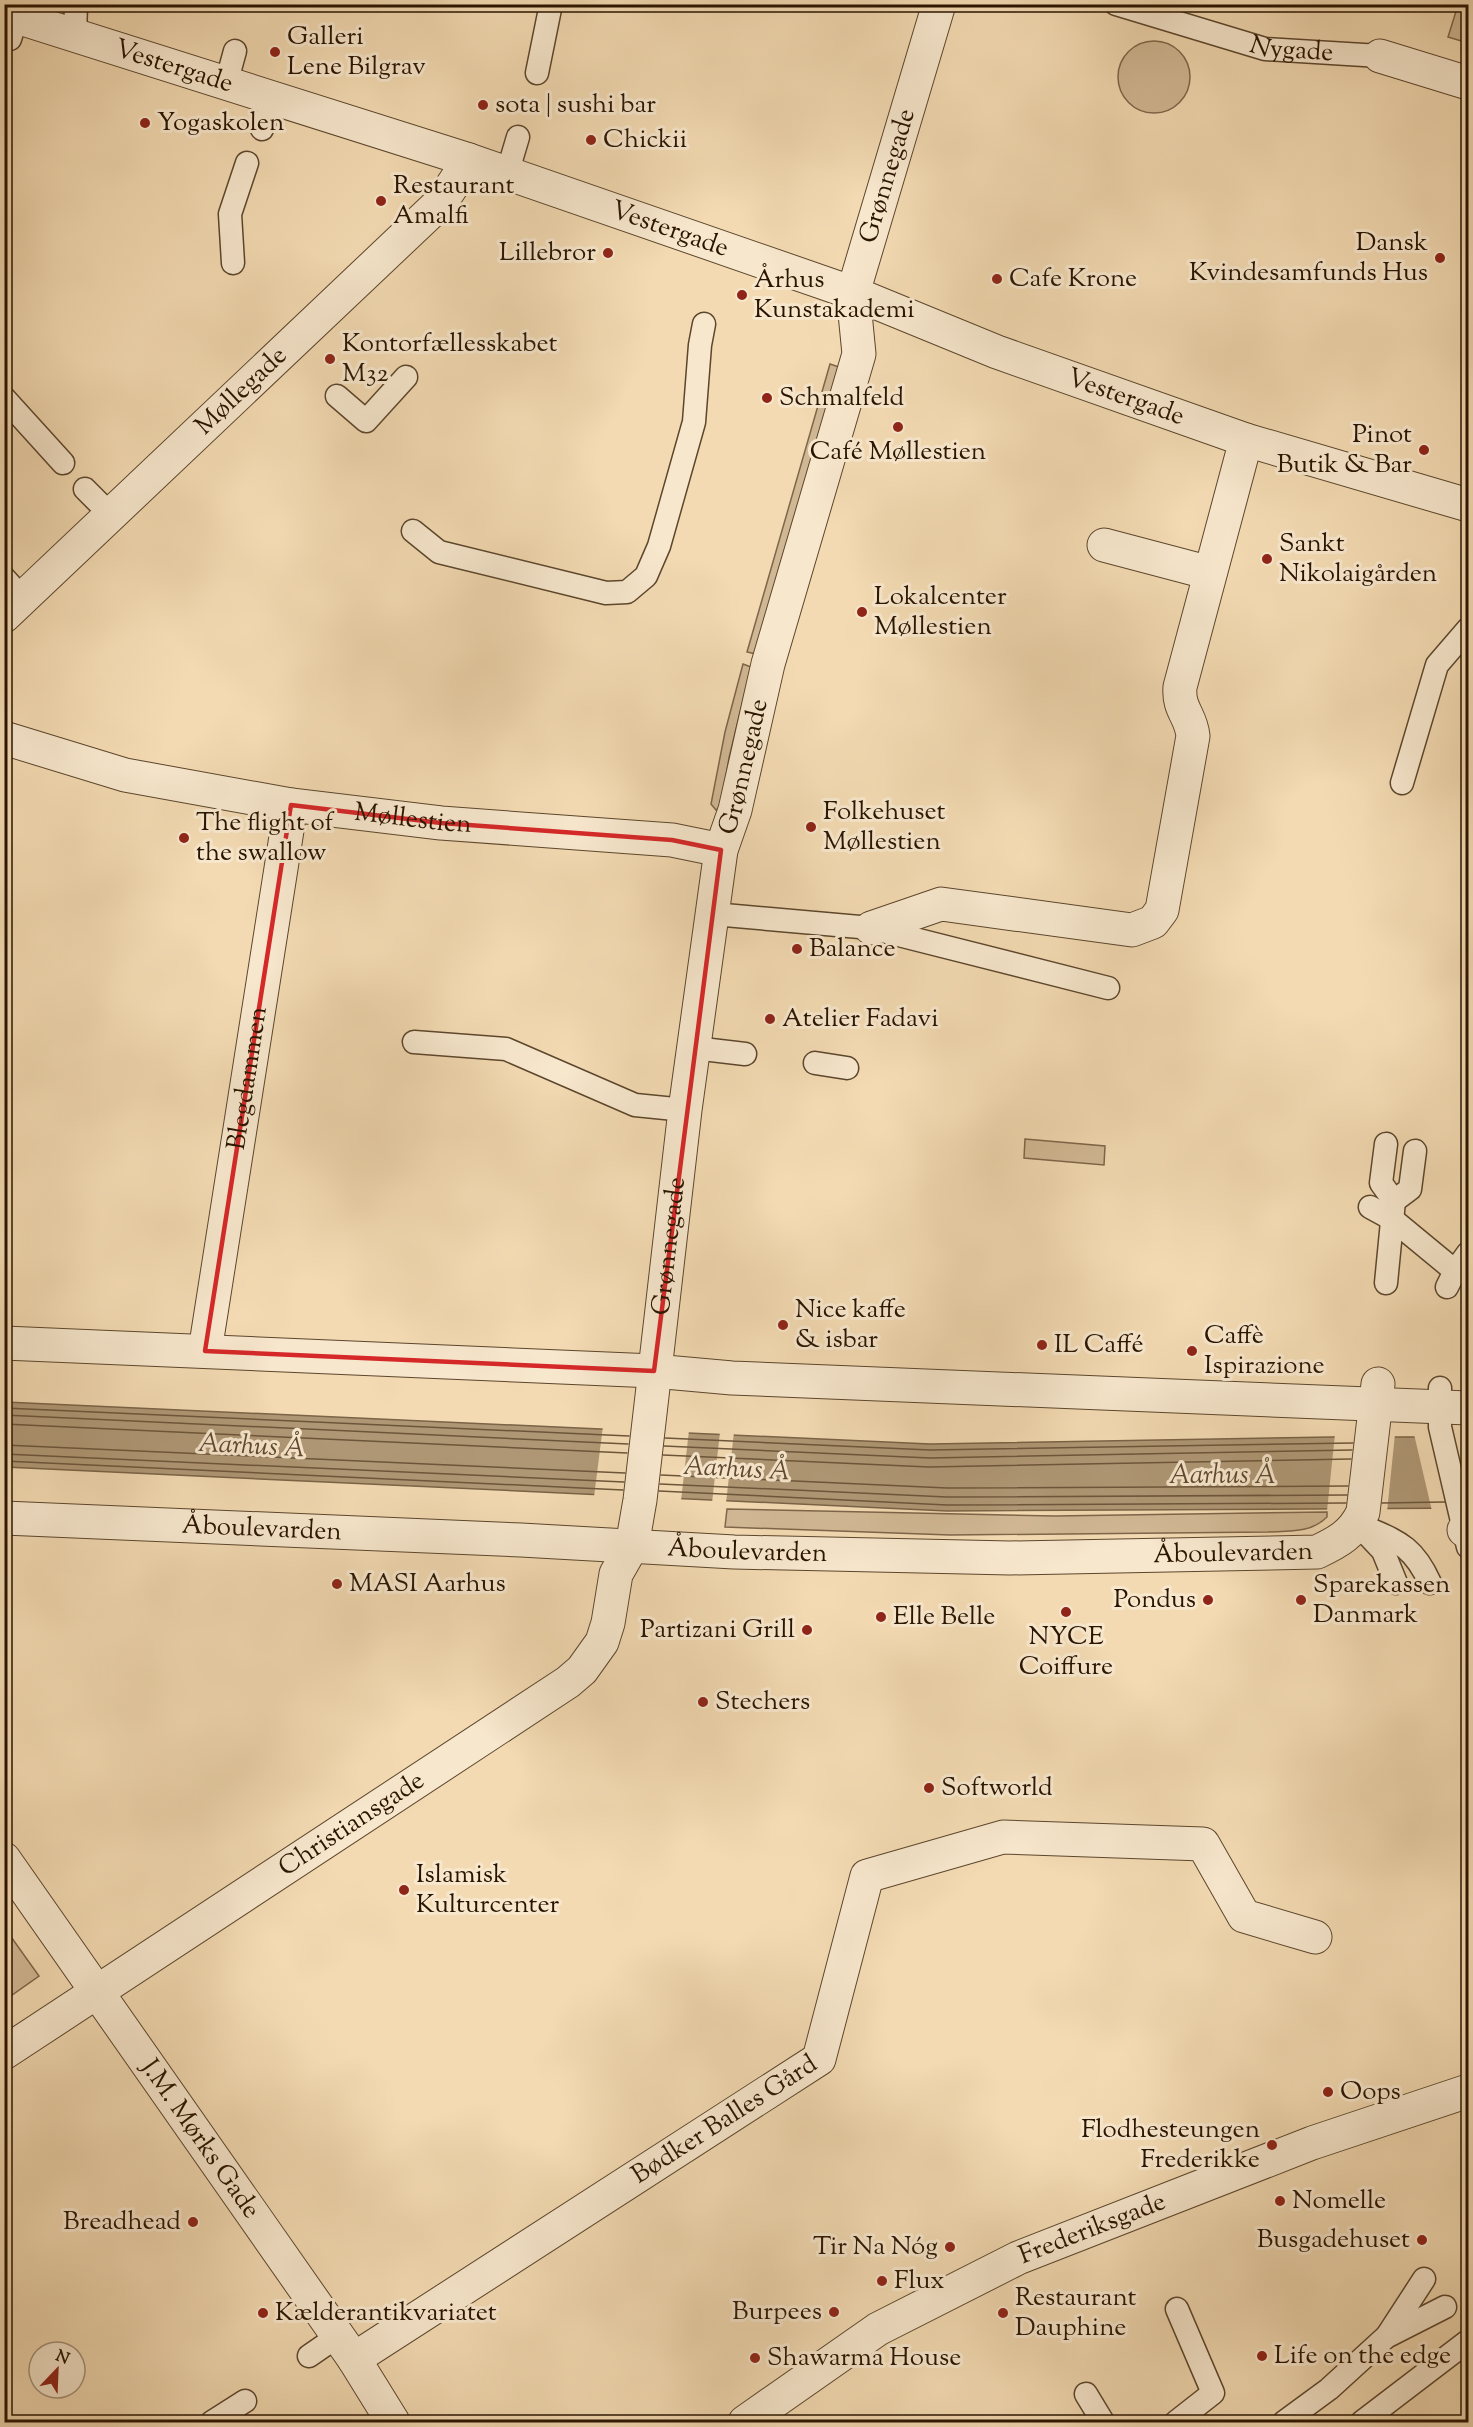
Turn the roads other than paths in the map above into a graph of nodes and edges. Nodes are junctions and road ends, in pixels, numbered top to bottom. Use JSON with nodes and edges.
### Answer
{"nodes":[{"id":1,"x":551,"y":4,"type":"edge"},
{"id":2,"x":939,"y":4,"type":"edge"},
{"id":3,"x":1116,"y":4,"type":"edge"},
{"id":4,"x":76,"y":20,"type":"edge"},
{"id":5,"x":11,"y":23,"type":"edge"},
{"id":6,"x":235,"y":51,"type":"dead end"},
{"id":7,"x":1380,"y":56,"type":"joint"},
{"id":8,"x":537,"y":73,"type":"dead end"},
{"id":9,"x":1468,"y":83,"type":"edge"},
{"id":10,"x":226,"y":84,"type":"junction"},
{"id":11,"x":274,"y":99,"type":"junction"},
{"id":12,"x":262,"y":129,"type":"dead end"},
{"id":13,"x":518,"y":137,"type":"dead end"},
{"id":14,"x":469,"y":160,"type":"junction"},
{"id":15,"x":247,"y":163,"type":"dead end"},
{"id":16,"x":507,"y":174,"type":"junction"},
{"id":17,"x":233,"y":263,"type":"dead end"},
{"id":18,"x":853,"y":293,"type":"junction"},
{"id":19,"x":704,"y":324,"type":"dead end"},
{"id":20,"x":406,"y":378,"type":"dead end"},
{"id":21,"x":337,"y":396,"type":"dead end"},
{"id":22,"x":4,"y":398,"type":"edge"},
{"id":23,"x":1246,"y":440,"type":"junction"},
{"id":24,"x":63,"y":463,"type":"dead end"},
{"id":25,"x":85,"y":489,"type":"dead end"},
{"id":26,"x":1468,"y":505,"type":"edge"},
{"id":27,"x":111,"y":515,"type":"junction"},
{"id":28,"x":413,"y":531,"type":"dead end"},
{"id":29,"x":1104,"y":545,"type":"dead end"},
{"id":30,"x":1210,"y":573,"type":"junction"},
{"id":31,"x":10,"y":597,"type":"edge"},
{"id":32,"x":1468,"y":629,"type":"edge"},
{"id":33,"x":4,"y":738,"type":"edge"},
{"id":34,"x":1402,"y":783,"type":"dead end"},
{"id":35,"x":291,"y":805,"type":"junction"},
{"id":36,"x":721,"y":850,"type":"junction"},
{"id":37,"x":713,"y":914,"type":"junction"},
{"id":38,"x":871,"y":928,"type":"junction"},
{"id":39,"x":1108,"y":988,"type":"dead end"},
{"id":40,"x":414,"y":1042,"type":"dead end"},
{"id":41,"x":694,"y":1048,"type":"junction"},
{"id":42,"x":745,"y":1054,"type":"dead end"},
{"id":43,"x":816,"y":1063,"type":"dead end"},
{"id":44,"x":847,"y":1068,"type":"dead end"},
{"id":45,"x":685,"y":1110,"type":"junction"},
{"id":46,"x":1386,"y":1144,"type":"dead end"},
{"id":47,"x":1415,"y":1151,"type":"dead end"},
{"id":48,"x":1370,"y":1207,"type":"dead end"},
{"id":49,"x":1393,"y":1210,"type":"junction"},
{"id":50,"x":1468,"y":1253,"type":"edge"},
{"id":51,"x":1386,"y":1283,"type":"dead end"},
{"id":52,"x":4,"y":1343,"type":"edge"},
{"id":53,"x":206,"y":1351,"type":"junction"},
{"id":54,"x":653,"y":1385,"type":"junction"},
{"id":55,"x":1376,"y":1404,"type":"junction"},
{"id":56,"x":1447,"y":1407,"type":"edge"},
{"id":57,"x":4,"y":1518,"type":"edge"},
{"id":58,"x":1360,"y":1518,"type":"junction"},
{"id":59,"x":1465,"y":1530,"type":"edge"},
{"id":60,"x":632,"y":1546,"type":"junction"},
{"id":61,"x":1396,"y":1583,"type":"dead end"},
{"id":62,"x":1430,"y":1583,"type":"dead end"},
{"id":63,"x":4,"y":1859,"type":"edge"},
{"id":64,"x":1315,"y":1937,"type":"dead end"},
{"id":65,"x":97,"y":1992,"type":"junction"},
{"id":66,"x":4,"y":2053,"type":"edge"},
{"id":67,"x":1468,"y":2091,"type":"edge"},
{"id":68,"x":1424,"y":2279,"type":"dead end"},
{"id":69,"x":1445,"y":2307,"type":"dead end"},
{"id":70,"x":1178,"y":2309,"type":"dead end"},
{"id":71,"x":1386,"y":2337,"type":"junction"},
{"id":72,"x":1468,"y":2341,"type":"edge"},
{"id":73,"x":346,"y":2347,"type":"junction"},
{"id":74,"x":309,"y":2356,"type":"dead end"},
{"id":75,"x":1086,"y":2394,"type":"dead end"},
{"id":76,"x":245,"y":2401,"type":"dead end"},
{"id":77,"x":212,"y":2422,"type":"edge"},
{"id":78,"x":393,"y":2422,"type":"edge"},
{"id":79,"x":745,"y":2422,"type":"edge"},
{"id":80,"x":1103,"y":2422,"type":"edge"},
{"id":81,"x":1176,"y":2422,"type":"edge"},
{"id":82,"x":1284,"y":2422,"type":"edge"},
{"id":83,"x":1362,"y":2422,"type":"edge"}],
"edges":[{"from":1,"to":8,"type":"lane"},
{"from":2,"to":18,"type":"street","name":"Grønnegade"},
{"from":3,"to":7,"type":"lane","name":"Nygade"},
{"from":4,"to":5,"type":"street","name":"Vestergade"},
{"from":4,"to":10,"type":"street","name":"Vestergade"},
{"from":6,"to":10,"type":"lane"},
{"from":7,"to":9,"type":"street","name":"Nygade"},
{"from":10,"to":11,"type":"street","name":"Vestergade"},
{"from":11,"to":12,"type":"lane"},
{"from":11,"to":14,"type":"street","name":"Vestergade"},
{"from":13,"to":16,"type":"lane"},
{"from":14,"to":16,"type":"street","name":"Vestergade"},
{"from":14,"to":27,"type":"street","name":"Møllegade"},
{"from":15,"to":17,"type":"lane"},
{"from":16,"to":18,"type":"street","name":"Vestergade"},
{"from":18,"to":23,"type":"street","name":"Vestergade"},
{"from":18,"to":36,"type":"street","name":"Grønnegade"},
{"from":19,"to":28,"type":"lane"},
{"from":20,"to":21,"type":"lane"},
{"from":22,"to":24,"type":"lane"},
{"from":23,"to":26,"type":"street","name":"Vestergade"},
{"from":23,"to":30,"type":"street"},
{"from":25,"to":27,"type":"lane"},
{"from":27,"to":31,"type":"street","name":"Møllegade"},
{"from":29,"to":30,"type":"street"},
{"from":30,"to":38,"type":"street"},
{"from":32,"to":34,"type":"lane"},
{"from":33,"to":35,"type":"street","name":"Møllestien"},
{"from":35,"to":36,"type":"street","name":"Møllestien"},
{"from":35,"to":53,"type":"street","name":"Blegdammen"},
{"from":36,"to":37,"type":"street","name":"Grønnegade"},
{"from":37,"to":38,"type":"lane"},
{"from":37,"to":41,"type":"street","name":"Grønnegade"},
{"from":38,"to":39,"type":"lane"},
{"from":40,"to":45,"type":"lane"},
{"from":41,"to":42,"type":"lane"},
{"from":41,"to":45,"type":"street","name":"Grønnegade"},
{"from":43,"to":44,"type":"lane"},
{"from":45,"to":54,"type":"street","name":"Grønnegade"},
{"from":46,"to":49,"type":"lane"},
{"from":47,"to":49,"type":"lane"},
{"from":48,"to":49,"type":"lane"},
{"from":49,"to":50,"type":"lane"},
{"from":49,"to":51,"type":"lane"},
{"from":52,"to":53,"type":"street"},
{"from":53,"to":54,"type":"street"},
{"from":54,"to":55,"type":"street"},
{"from":54,"to":60,"type":"street","name":"Grønnegade"},
{"from":55,"to":56,"type":"street"},
{"from":55,"to":58,"type":"street"},
{"from":56,"to":59,"type":"lane"},
{"from":57,"to":60,"type":"street","name":"Åboulevarden"},
{"from":58,"to":60,"type":"street","name":"Åboulevarden"},
{"from":58,"to":61,"type":"lane"},
{"from":58,"to":62,"type":"lane"},
{"from":60,"to":65,"type":"street","name":"Christiansgade"},
{"from":63,"to":65,"type":"street","name":"J.M. Mørks Gade"},
{"from":64,"to":73,"type":"street","name":"Bødker Balles Gård"},
{"from":65,"to":66,"type":"street","name":"Christiansgade"},
{"from":65,"to":73,"type":"street","name":"J.M. Mørks Gade"},
{"from":67,"to":79,"type":"street","name":"Frederiksgade"},
{"from":68,"to":71,"type":"lane"},
{"from":69,"to":71,"type":"lane"},
{"from":70,"to":81,"type":"lane"},
{"from":71,"to":82,"type":"lane"},
{"from":72,"to":83,"type":"lane"},
{"from":73,"to":74,"type":"lane"},
{"from":73,"to":78,"type":"street","name":"J.M. Mørks Gade"},
{"from":75,"to":80,"type":"lane"},
{"from":76,"to":77,"type":"lane"}]}
